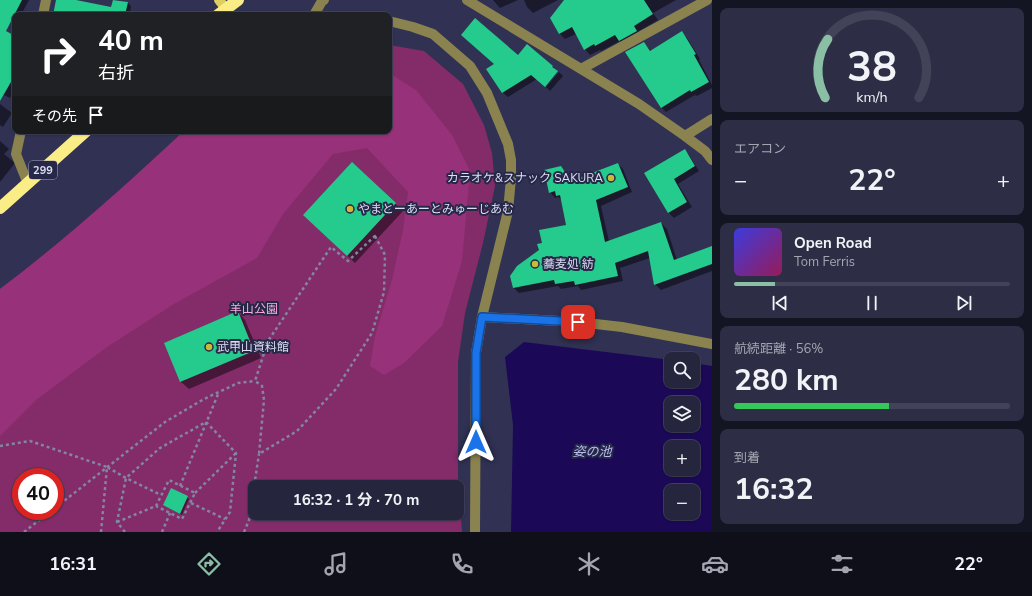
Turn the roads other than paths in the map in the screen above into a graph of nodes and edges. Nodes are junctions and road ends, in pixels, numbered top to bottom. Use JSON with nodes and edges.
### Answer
{"nodes":[{"id":1,"x":46,"y":0,"type":"edge"},
{"id":2,"x":238,"y":0,"type":"edge"},
{"id":3,"x":324,"y":0,"type":"edge"},
{"id":4,"x":467,"y":0,"type":"edge"},
{"id":5,"x":707,"y":0,"type":"edge"},
{"id":6,"x":224,"y":10,"type":"edge"},
{"id":7,"x":44,"y":12,"type":"edge"},
{"id":8,"x":316,"y":12,"type":"edge"},
{"id":9,"x":392,"y":22,"type":"edge"},
{"id":10,"x":581,"y":69,"type":"junction"},
{"id":11,"x":712,"y":119,"type":"edge"},
{"id":12,"x":20,"y":134,"type":"edge"},
{"id":13,"x":83,"y":134,"type":"edge"},
{"id":14,"x":685,"y":136,"type":"junction"},
{"id":15,"x":712,"y":160,"type":"edge"},
{"id":16,"x":28,"y":184,"type":"junction"},
{"id":17,"x":0,"y":208,"type":"edge"},
{"id":18,"x":482,"y":317,"type":"junction"},
{"id":19,"x":712,"y":344,"type":"edge"},
{"id":20,"x":475,"y":532,"type":"edge"}],
"edges":[{"from":1,"to":7,"type":"street"},
{"from":2,"to":6,"type":"highway"},
{"from":3,"to":8,"type":"street"},
{"from":4,"to":10,"type":"street"},
{"from":5,"to":10,"type":"street"},
{"from":9,"to":18,"type":"street"},
{"from":10,"to":14,"type":"street"},
{"from":11,"to":14,"type":"street"},
{"from":12,"to":16,"type":"street"},
{"from":13,"to":16,"type":"highway","number":"299"},
{"from":14,"to":15,"type":"street"},
{"from":16,"to":17,"type":"highway","number":"299"},
{"from":18,"to":19,"type":"street"},
{"from":18,"to":20,"type":"street"}]}
